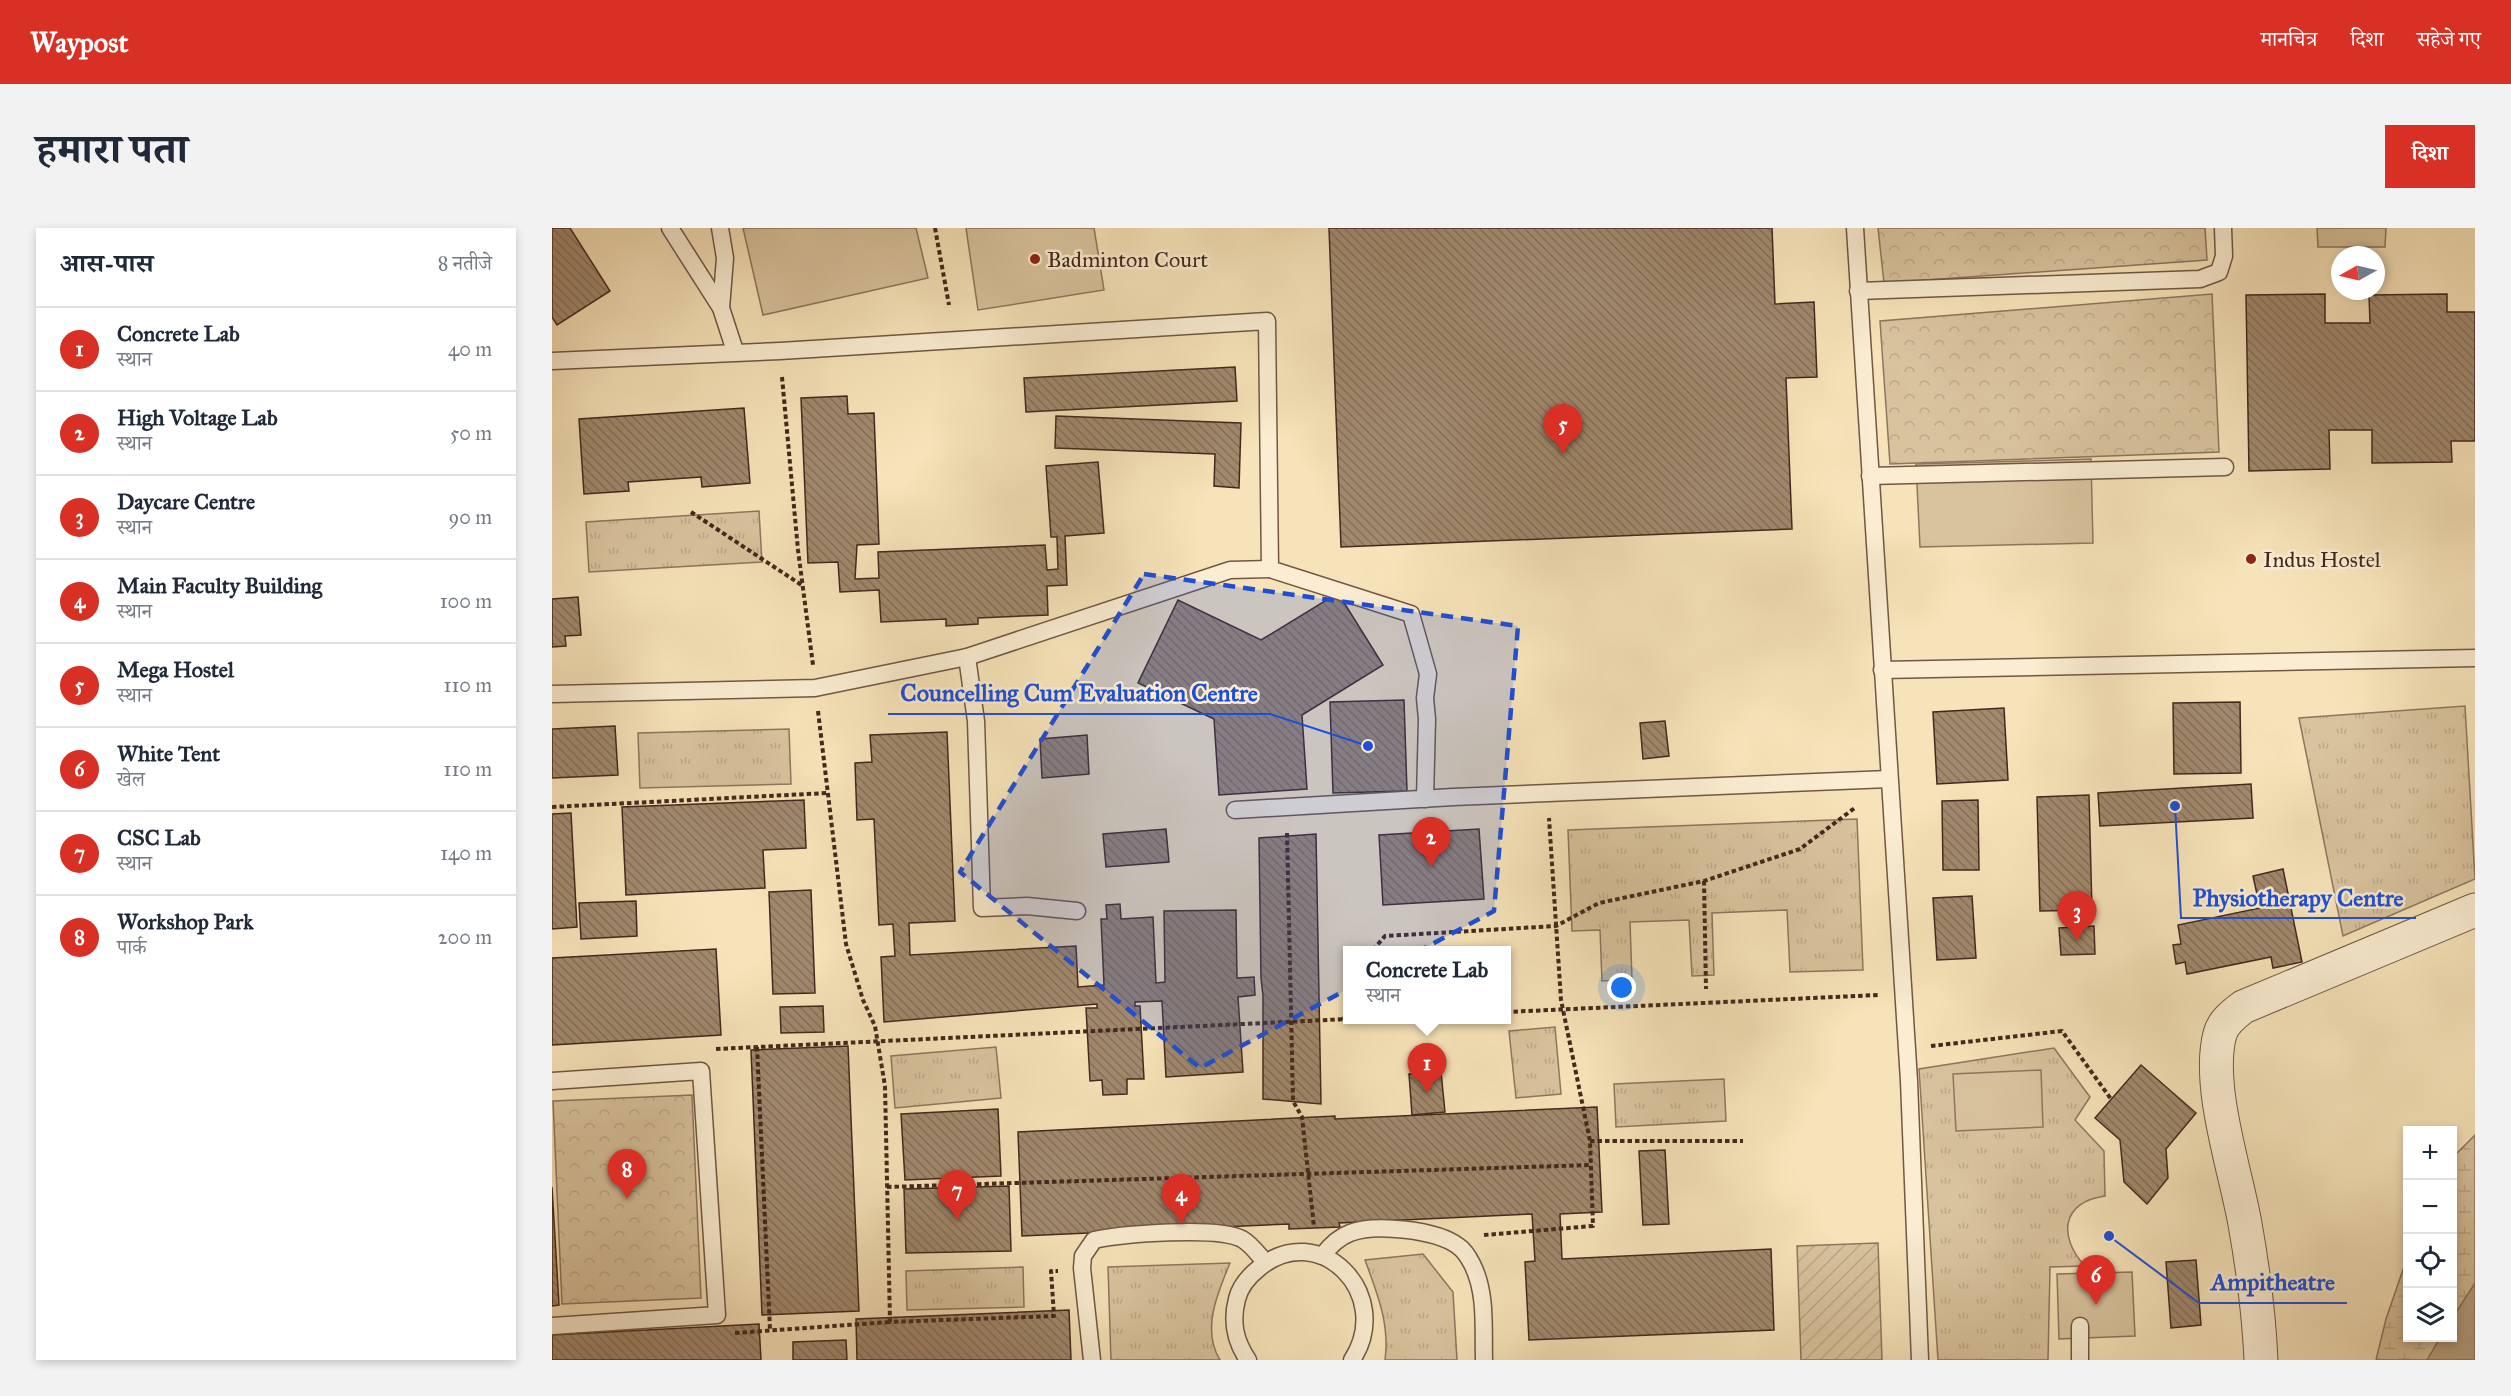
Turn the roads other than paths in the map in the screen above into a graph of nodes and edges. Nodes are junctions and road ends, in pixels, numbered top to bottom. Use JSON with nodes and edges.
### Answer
{"nodes":[{"id":1,"x":670,"y":228,"type":"edge"},
{"id":2,"x":720,"y":228,"type":"edge"},
{"id":3,"x":1855,"y":228,"type":"edge"},
{"id":4,"x":2223,"y":228,"type":"edge"},
{"id":5,"x":1858,"y":291,"type":"junction"},
{"id":6,"x":721,"y":309,"type":"junction"},
{"id":7,"x":735,"y":351,"type":"junction"},
{"id":8,"x":552,"y":361,"type":"edge"},
{"id":9,"x":2225,"y":467,"type":"dead end"},
{"id":10,"x":1870,"y":476,"type":"junction"},
{"id":11,"x":1270,"y":569,"type":"junction"},
{"id":12,"x":967,"y":657,"type":"junction"},
{"id":13,"x":2475,"y":658,"type":"edge"},
{"id":14,"x":1882,"y":670,"type":"junction"},
{"id":15,"x":552,"y":694,"type":"edge"},
{"id":16,"x":1889,"y":779,"type":"junction"},
{"id":17,"x":1425,"y":799,"type":"junction"},
{"id":18,"x":1235,"y":810,"type":"dead end"},
{"id":19,"x":2475,"y":910,"type":"edge"},
{"id":20,"x":1077,"y":911,"type":"dead end"},
{"id":21,"x":552,"y":1081,"type":"edge"},
{"id":22,"x":1322,"y":1256,"type":"junction"},
{"id":23,"x":1265,"y":1262,"type":"junction"},
{"id":24,"x":552,"y":1326,"type":"edge"},
{"id":25,"x":2080,"y":1326,"type":"dead end"},
{"id":26,"x":1092,"y":1360,"type":"edge"},
{"id":27,"x":1248,"y":1360,"type":"edge"},
{"id":28,"x":1352,"y":1360,"type":"edge"},
{"id":29,"x":1484,"y":1360,"type":"edge"},
{"id":30,"x":1920,"y":1360,"type":"edge"},
{"id":31,"x":2080,"y":1360,"type":"edge"},
{"id":32,"x":2262,"y":1360,"type":"edge"}],
"edges":[{"from":1,"to":6,"type":"lane"},
{"from":2,"to":6,"type":"lane"},
{"from":3,"to":5,"type":"lane"},
{"from":4,"to":5,"type":"lane"},
{"from":5,"to":10,"type":"lane"},
{"from":6,"to":7,"type":"lane"},
{"from":7,"to":8,"type":"lane"},
{"from":7,"to":11,"type":"lane"},
{"from":9,"to":10,"type":"lane"},
{"from":10,"to":14,"type":"lane"},
{"from":11,"to":12,"type":"lane"},
{"from":11,"to":17,"type":"lane"},
{"from":12,"to":15,"type":"lane"},
{"from":12,"to":20,"type":"lane"},
{"from":13,"to":14,"type":"lane"},
{"from":14,"to":16,"type":"lane"},
{"from":16,"to":17,"type":"lane"},
{"from":16,"to":30,"type":"lane"},
{"from":17,"to":18,"type":"lane"},
{"from":19,"to":32,"type":"street"},
{"from":21,"to":24,"type":"lane"},
{"from":22,"to":23,"type":"lane"},
{"from":22,"to":28,"type":"lane"},
{"from":22,"to":29,"type":"lane"},
{"from":23,"to":26,"type":"lane"},
{"from":23,"to":27,"type":"lane"},
{"from":25,"to":31,"type":"lane"}]}
